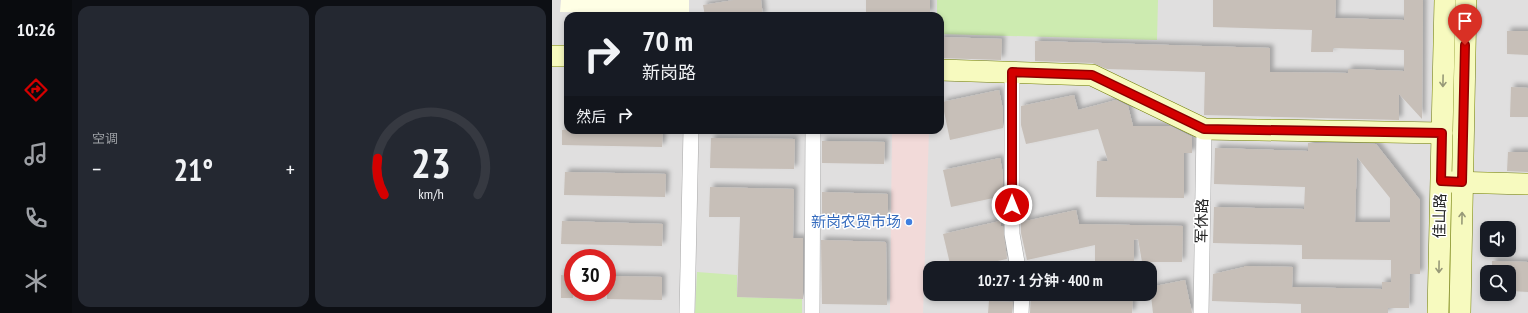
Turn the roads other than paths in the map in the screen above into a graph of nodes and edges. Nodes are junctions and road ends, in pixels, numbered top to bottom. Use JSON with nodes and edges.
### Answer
{"nodes":[{"id":1,"x":1445,"y":0,"type":"edge"},
{"id":2,"x":1466,"y":0,"type":"edge"},
{"id":3,"x":552,"y":56,"type":"edge"},
{"id":4,"x":564,"y":56,"type":"edge"},
{"id":5,"x":944,"y":70,"type":"edge"},
{"id":6,"x":1012,"y":72,"type":"junction"},
{"id":7,"x":1204,"y":129,"type":"junction"},
{"id":8,"x":1442,"y":133,"type":"junction"},
{"id":9,"x":691,"y":134,"type":"edge"},
{"id":10,"x":813,"y":134,"type":"edge"},
{"id":11,"x":1441,"y":181,"type":"junction"},
{"id":12,"x":1462,"y":182,"type":"junction"},
{"id":13,"x":1528,"y":184,"type":"edge"},
{"id":14,"x":1017,"y":261,"type":"edge"},
{"id":15,"x":1022,"y":301,"type":"edge"},
{"id":16,"x":687,"y":313,"type":"edge"},
{"id":17,"x":812,"y":313,"type":"edge"},
{"id":18,"x":1021,"y":313,"type":"edge"},
{"id":19,"x":1200,"y":313,"type":"edge"},
{"id":20,"x":1438,"y":313,"type":"edge"},
{"id":21,"x":1460,"y":313,"type":"edge"}],
"edges":[{"from":1,"to":8,"type":"street","name":"佳山路","one_way":true},
{"from":2,"to":12,"type":"street","name":"佳山路"},
{"from":3,"to":4,"type":"street"},
{"from":5,"to":6,"type":"street"},
{"from":6,"to":7,"type":"street"},
{"from":6,"to":14,"type":"street"},
{"from":7,"to":8,"type":"street"},
{"from":7,"to":19,"type":"street","name":"军休路"},
{"from":8,"to":11,"type":"street","name":"佳山路"},
{"from":9,"to":16,"type":"street"},
{"from":10,"to":17,"type":"street"},
{"from":11,"to":12,"type":"street"},
{"from":11,"to":20,"type":"street","name":"佳山路","one_way":true},
{"from":12,"to":13,"type":"street"},
{"from":21,"to":12,"type":"street","name":"佳山路","one_way":true},
{"from":15,"to":18,"type":"street"}]}
